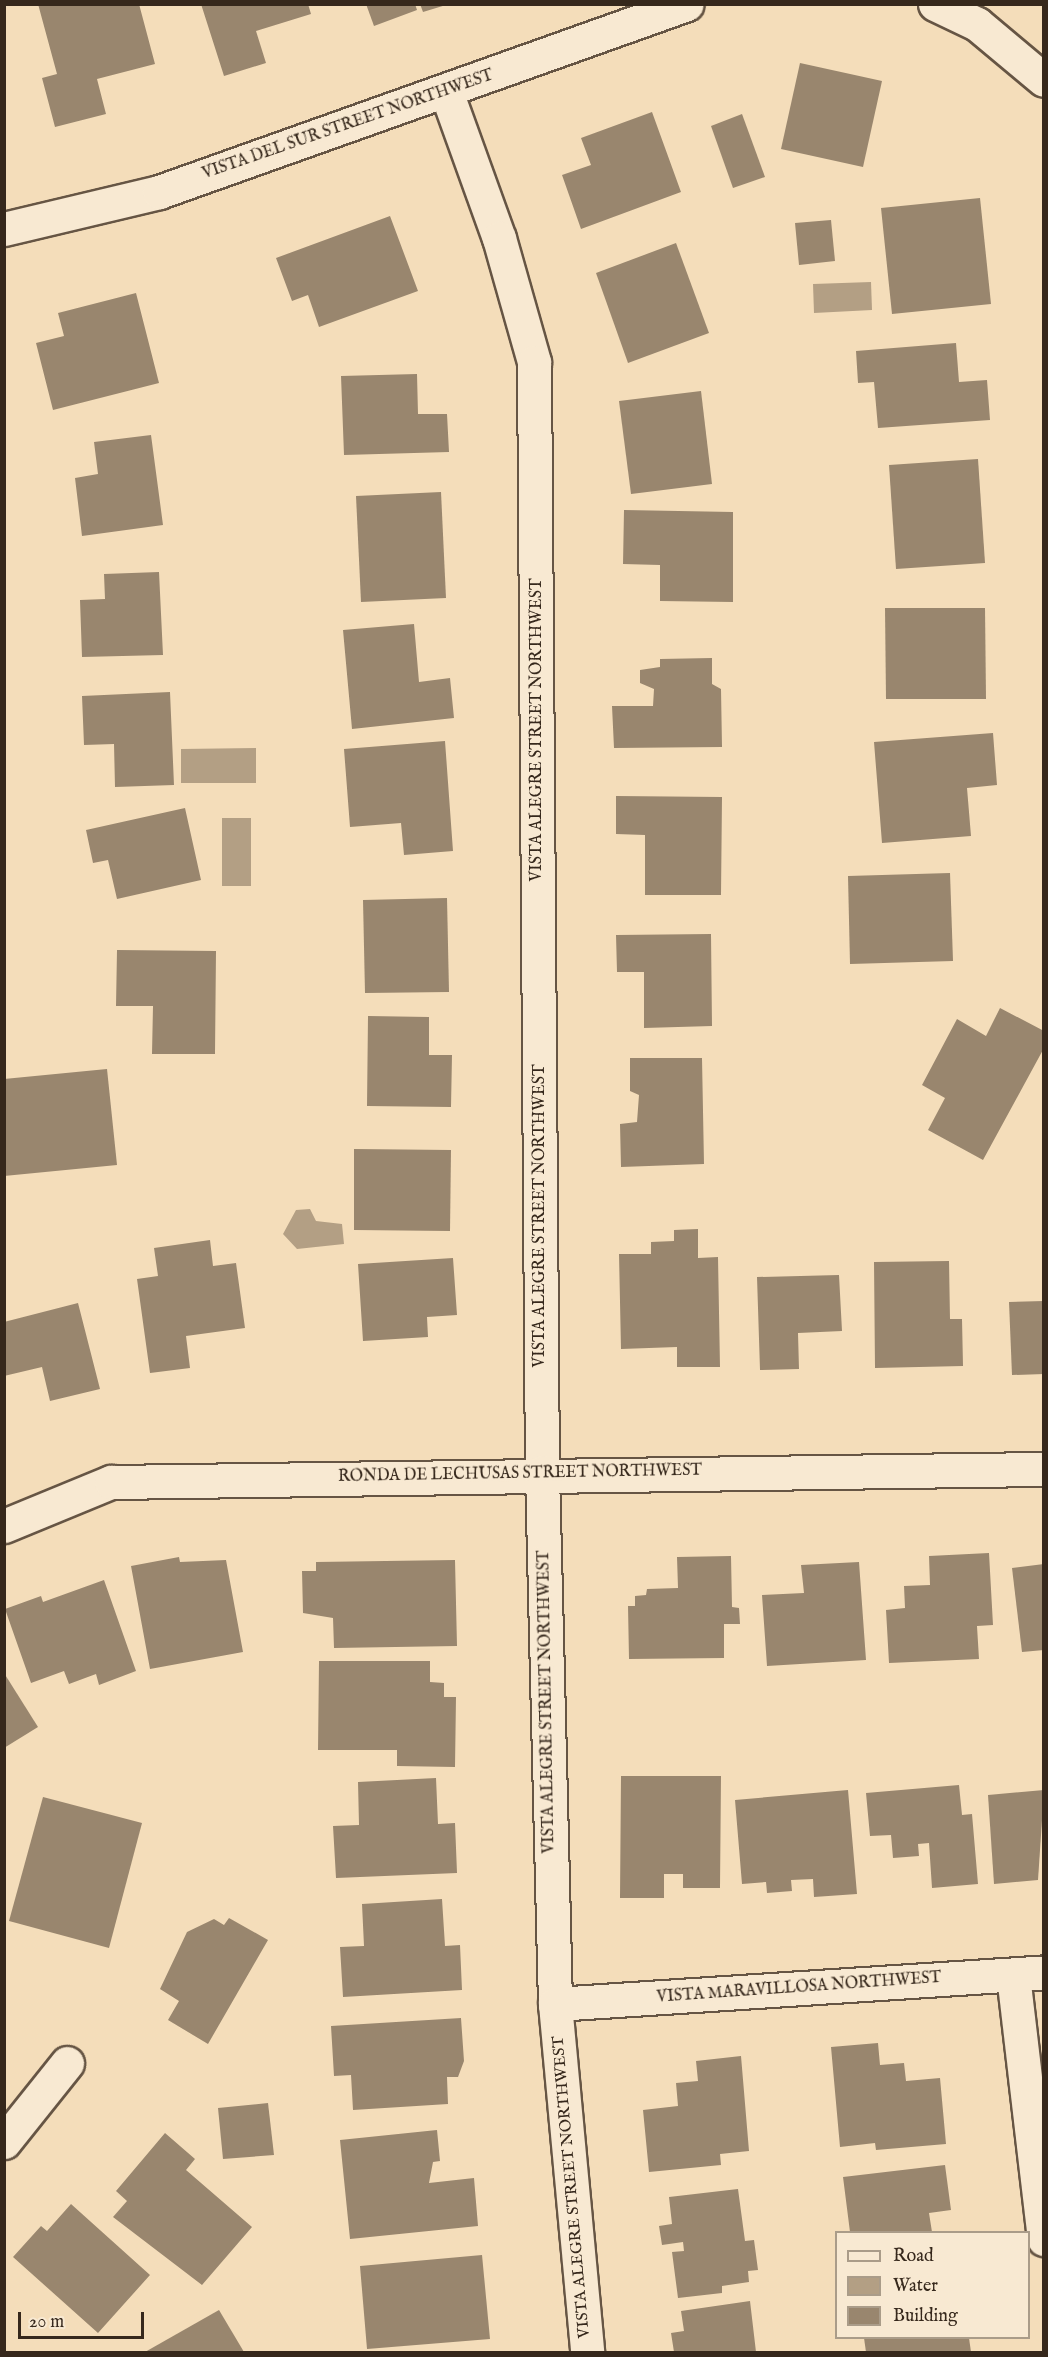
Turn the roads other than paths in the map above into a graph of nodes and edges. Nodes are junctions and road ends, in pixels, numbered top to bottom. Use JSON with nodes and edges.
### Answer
{"nodes":[{"id":1,"x":687,"y":4,"type":"edge"},
{"id":2,"x":936,"y":4,"type":"edge"},
{"id":3,"x":1044,"y":80,"type":"edge"},
{"id":4,"x":446,"y":91,"type":"junction"},
{"id":5,"x":4,"y":229,"type":"edge"},
{"id":6,"x":1044,"y":1470,"type":"edge"},
{"id":7,"x":542,"y":1472,"type":"junction"},
{"id":8,"x":4,"y":1526,"type":"edge"},
{"id":9,"x":1028,"y":1973,"type":"edge"},
{"id":10,"x":555,"y":2004,"type":"junction"},
{"id":11,"x":67,"y":2063,"type":"dead end"},
{"id":12,"x":4,"y":2142,"type":"edge"},
{"id":13,"x":1044,"y":2239,"type":"edge"},
{"id":14,"x":587,"y":2352,"type":"edge"}],
"edges":[{"from":1,"to":4,"type":"street","name":"VISTA DEL SUR STREET NORTHWEST"},
{"from":2,"to":3,"type":"street"},
{"from":4,"to":5,"type":"street","name":"VISTA DEL SUR STREET NORTHWEST"},
{"from":4,"to":7,"type":"street","name":"VISTA ALEGRE STREET NORTHWEST"},
{"from":6,"to":7,"type":"street","name":"RONDA DE LECHUSAS STREET NORTHWEST"},
{"from":7,"to":8,"type":"street","name":"RONDA DE LECHUSAS STREET NORTHWEST"},
{"from":7,"to":10,"type":"street","name":"VISTA ALEGRE STREET NORTHWEST"},
{"from":9,"to":10,"type":"street","name":"VISTA MARAVILLOSA NORTHWEST"},
{"from":9,"to":13,"type":"street"},
{"from":10,"to":14,"type":"street","name":"VISTA ALEGRE STREET NORTHWEST"},
{"from":11,"to":12,"type":"street"}]}
